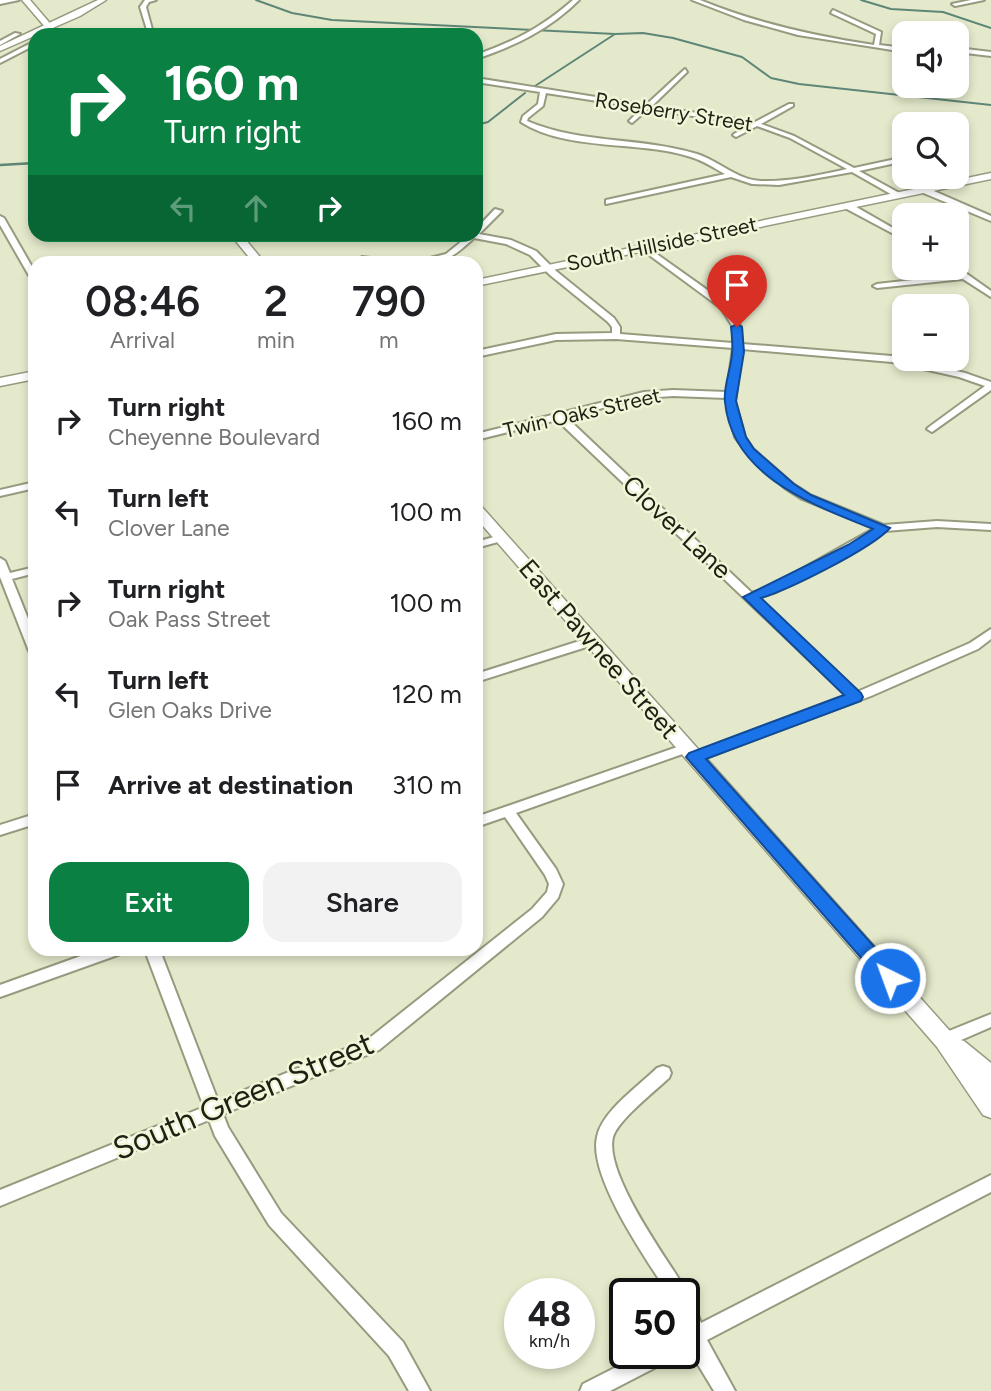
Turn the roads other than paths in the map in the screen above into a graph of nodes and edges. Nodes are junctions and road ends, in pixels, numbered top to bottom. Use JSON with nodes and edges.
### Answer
{"nodes":[{"id":1,"x":16,"y":0,"type":"edge"},
{"id":2,"x":26,"y":0,"type":"edge"},
{"id":3,"x":34,"y":0,"type":"edge"},
{"id":4,"x":103,"y":0,"type":"edge"},
{"id":5,"x":153,"y":0,"type":"edge"},
{"id":6,"x":576,"y":0,"type":"edge"},
{"id":7,"x":695,"y":0,"type":"edge"},
{"id":8,"x":711,"y":0,"type":"edge"},
{"id":9,"x":981,"y":0,"type":"edge"},
{"id":10,"x":0,"y":2,"type":"edge"},
{"id":11,"x":955,"y":4,"type":"dead end"},
{"id":12,"x":84,"y":10,"type":"junction"},
{"id":13,"x":834,"y":12,"type":"dead end"},
{"id":14,"x":547,"y":25,"type":"joint"},
{"id":15,"x":52,"y":26,"type":"edge"},
{"id":16,"x":148,"y":28,"type":"edge"},
{"id":17,"x":0,"y":32,"type":"edge"},
{"id":18,"x":528,"y":36,"type":"joint"},
{"id":19,"x":28,"y":37,"type":"edge"},
{"id":20,"x":28,"y":41,"type":"edge"},
{"id":21,"x":0,"y":43,"type":"edge"},
{"id":22,"x":877,"y":44,"type":"junction"},
{"id":23,"x":892,"y":46,"type":"edge"},
{"id":24,"x":28,"y":47,"type":"edge"},
{"id":25,"x":0,"y":49,"type":"edge"},
{"id":26,"x":969,"y":53,"type":"edge"},
{"id":27,"x":483,"y":54,"type":"edge"},
{"id":28,"x":0,"y":55,"type":"edge"},
{"id":29,"x":991,"y":56,"type":"edge"},
{"id":30,"x":0,"y":61,"type":"edge"},
{"id":31,"x":685,"y":71,"type":"dead end"},
{"id":32,"x":483,"y":81,"type":"edge"},
{"id":33,"x":543,"y":92,"type":"junction"},
{"id":34,"x":791,"y":105,"type":"dead end"},
{"id":35,"x":646,"y":107,"type":"junction"},
{"id":36,"x":632,"y":121,"type":"dead end"},
{"id":37,"x":758,"y":125,"type":"junction"},
{"id":38,"x":736,"y":135,"type":"dead end"},
{"id":39,"x":892,"y":161,"type":"edge"},
{"id":40,"x":852,"y":169,"type":"junction"},
{"id":41,"x":730,"y":175,"type":"junction"},
{"id":42,"x":991,"y":176,"type":"edge"},
{"id":43,"x":923,"y":190,"type":"junction"},
{"id":44,"x":900,"y":195,"type":"junction"},
{"id":45,"x":609,"y":202,"type":"dead end"},
{"id":46,"x":848,"y":205,"type":"junction"},
{"id":47,"x":498,"y":211,"type":"dead end"},
{"id":48,"x":0,"y":218,"type":"edge"},
{"id":49,"x":991,"y":219,"type":"edge"},
{"id":50,"x":483,"y":224,"type":"edge"},
{"id":51,"x":892,"y":230,"type":"edge"},
{"id":52,"x":483,"y":236,"type":"edge"},
{"id":53,"x":242,"y":242,"type":"edge"},
{"id":54,"x":464,"y":242,"type":"edge"},
{"id":55,"x":644,"y":247,"type":"junction"},
{"id":56,"x":254,"y":256,"type":"edge"},
{"id":57,"x":449,"y":256,"type":"edge"},
{"id":58,"x":28,"y":267,"type":"edge"},
{"id":59,"x":548,"y":268,"type":"junction"},
{"id":60,"x":969,"y":279,"type":"edge"},
{"id":61,"x":930,"y":280,"type":"edge"},
{"id":62,"x":483,"y":282,"type":"edge"},
{"id":63,"x":877,"y":286,"type":"dead end"},
{"id":64,"x":991,"y":295,"type":"edge"},
{"id":65,"x":616,"y":336,"type":"junction"},
{"id":66,"x":738,"y":345,"type":"junction"},
{"id":67,"x":483,"y":353,"type":"edge"},
{"id":68,"x":28,"y":376,"type":"edge"},
{"id":69,"x":0,"y":382,"type":"edge"},
{"id":70,"x":991,"y":386,"type":"edge"},
{"id":71,"x":731,"y":395,"type":"junction"},
{"id":72,"x":559,"y":416,"type":"junction"},
{"id":73,"x":932,"y":429,"type":"dead end"},
{"id":74,"x":483,"y":436,"type":"edge"},
{"id":75,"x":28,"y":487,"type":"edge"},
{"id":76,"x":0,"y":493,"type":"edge"},
{"id":77,"x":483,"y":517,"type":"edge"},
{"id":78,"x":991,"y":527,"type":"edge"},
{"id":79,"x":883,"y":528,"type":"junction"},
{"id":80,"x":501,"y":538,"type":"junction"},
{"id":81,"x":483,"y":543,"type":"edge"},
{"id":82,"x":0,"y":561,"type":"edge"},
{"id":83,"x":28,"y":572,"type":"edge"},
{"id":84,"x":6,"y":577,"type":"junction"},
{"id":85,"x":751,"y":597,"type":"junction"},
{"id":86,"x":28,"y":633,"type":"edge"},
{"id":87,"x":991,"y":633,"type":"edge"},
{"id":88,"x":592,"y":641,"type":"junction"},
{"id":89,"x":483,"y":676,"type":"edge"},
{"id":90,"x":855,"y":697,"type":"junction"},
{"id":91,"x":690,"y":752,"type":"junction"},
{"id":92,"x":508,"y":810,"type":"junction"},
{"id":93,"x":483,"y":819,"type":"edge"},
{"id":94,"x":28,"y":821,"type":"edge"},
{"id":95,"x":0,"y":830,"type":"edge"},
{"id":96,"x":98,"y":956,"type":"edge"},
{"id":97,"x":154,"y":956,"type":"edge"},
{"id":98,"x":0,"y":991,"type":"edge"},
{"id":99,"x":991,"y":1020,"type":"edge"},
{"id":100,"x":945,"y":1040,"type":"junction"},
{"id":101,"x":663,"y":1073,"type":"dead end"},
{"id":102,"x":991,"y":1077,"type":"edge"},
{"id":103,"x":991,"y":1108,"type":"edge"},
{"id":104,"x":214,"y":1112,"type":"junction"},
{"id":105,"x":991,"y":1183,"type":"edge"},
{"id":106,"x":0,"y":1198,"type":"edge"},
{"id":107,"x":669,"y":1278,"type":"edge"},
{"id":108,"x":700,"y":1333,"type":"edge"},
{"id":109,"x":700,"y":1350,"type":"edge"},
{"id":110,"x":632,"y":1369,"type":"edge"},
{"id":111,"x":419,"y":1391,"type":"edge"},
{"id":112,"x":590,"y":1391,"type":"edge"},
{"id":113,"x":725,"y":1391,"type":"edge"}],
"edges":[{"from":1,"to":10,"type":"street"},
{"from":2,"to":15,"type":"main road"},
{"from":3,"to":15,"type":"main road"},
{"from":4,"to":12,"type":"street"},
{"from":5,"to":16,"type":"street"},
{"from":6,"to":14,"type":"street"},
{"from":7,"to":22,"type":"street"},
{"from":8,"to":22,"type":"street"},
{"from":9,"to":11,"type":"street"},
{"from":12,"to":15,"type":"street"},
{"from":12,"to":15,"type":"street"},
{"from":13,"to":22,"type":"street"},
{"from":14,"to":18,"type":"street"},
{"from":17,"to":21,"type":"street"},
{"from":18,"to":27,"type":"street"},
{"from":19,"to":25,"type":"street"},
{"from":20,"to":28,"type":"street"},
{"from":22,"to":23,"type":"street"},
{"from":24,"to":30,"type":"street"},
{"from":26,"to":29,"type":"street"},
{"from":31,"to":35,"type":"street"},
{"from":32,"to":33,"type":"street","name":"Roseberry Street"},
{"from":33,"to":35,"type":"street","name":"Roseberry Street"},
{"from":33,"to":41,"type":"street"},
{"from":34,"to":37,"type":"street"},
{"from":35,"to":36,"type":"street"},
{"from":35,"to":37,"type":"street","name":"Roseberry Street"},
{"from":37,"to":38,"type":"street"},
{"from":37,"to":40,"type":"street","name":"Roseberry Street"},
{"from":39,"to":40,"type":"street"},
{"from":40,"to":41,"type":"street"},
{"from":40,"to":44,"type":"street","name":"Roseberry Street"},
{"from":41,"to":45,"type":"street"},
{"from":42,"to":43,"type":"main road","name":"South Hillside Street"},
{"from":43,"to":44,"type":"main road","name":"South Hillside Street"},
{"from":43,"to":49,"type":"street"},
{"from":44,"to":46,"type":"main road","name":"South Hillside Street"},
{"from":46,"to":51,"type":"street"},
{"from":46,"to":55,"type":"main road","name":"South Hillside Street"},
{"from":47,"to":50,"type":"street"},
{"from":48,"to":58,"type":"street"},
{"from":52,"to":59,"type":"street"},
{"from":53,"to":56,"type":"main road"},
{"from":54,"to":57,"type":"street"},
{"from":55,"to":59,"type":"main road","name":"South Hillside Street"},
{"from":55,"to":66,"type":"street"},
{"from":59,"to":62,"type":"main road","name":"South Hillside Street"},
{"from":59,"to":65,"type":"street"},
{"from":60,"to":64,"type":"street"},
{"from":61,"to":63,"type":"street"},
{"from":65,"to":66,"type":"street"},
{"from":65,"to":67,"type":"street"},
{"from":66,"to":70,"type":"street"},
{"from":66,"to":71,"type":"street"},
{"from":68,"to":69,"type":"main road"},
{"from":70,"to":73,"type":"street"},
{"from":71,"to":72,"type":"street","name":"Twin Oaks Street"},
{"from":71,"to":79,"type":"street"},
{"from":72,"to":74,"type":"street","name":"Twin Oaks Street"},
{"from":72,"to":85,"type":"street","name":"Clover Lane"},
{"from":75,"to":76,"type":"street"},
{"from":77,"to":80,"type":"main road","name":"East Pawnee Street"},
{"from":78,"to":79,"type":"street"},
{"from":79,"to":85,"type":"street"},
{"from":80,"to":81,"type":"street"},
{"from":80,"to":88,"type":"main road","name":"East Pawnee Street"},
{"from":82,"to":84,"type":"street"},
{"from":83,"to":84,"type":"street"},
{"from":84,"to":86,"type":"street"},
{"from":85,"to":90,"type":"street","name":"Clover Lane"},
{"from":87,"to":90,"type":"street"},
{"from":88,"to":89,"type":"street"},
{"from":88,"to":91,"type":"main road","name":"East Pawnee Street"},
{"from":90,"to":91,"type":"street"},
{"from":91,"to":92,"type":"street"},
{"from":91,"to":100,"type":"main road","name":"East Pawnee Street"},
{"from":92,"to":93,"type":"street"},
{"from":92,"to":104,"type":"street","name":"South Green Street"},
{"from":94,"to":95,"type":"street"},
{"from":96,"to":98,"type":"street"},
{"from":97,"to":104,"type":"street"},
{"from":99,"to":100,"type":"street"},
{"from":100,"to":102,"type":"main road","name":"East Pawnee Street"},
{"from":100,"to":103,"type":"main road","name":"East Pawnee Street"},
{"from":101,"to":107,"type":"street"},
{"from":104,"to":106,"type":"street","name":"South Green Street"},
{"from":104,"to":111,"type":"street"},
{"from":105,"to":108,"type":"street"},
{"from":109,"to":113,"type":"street"},
{"from":110,"to":112,"type":"street"}]}
